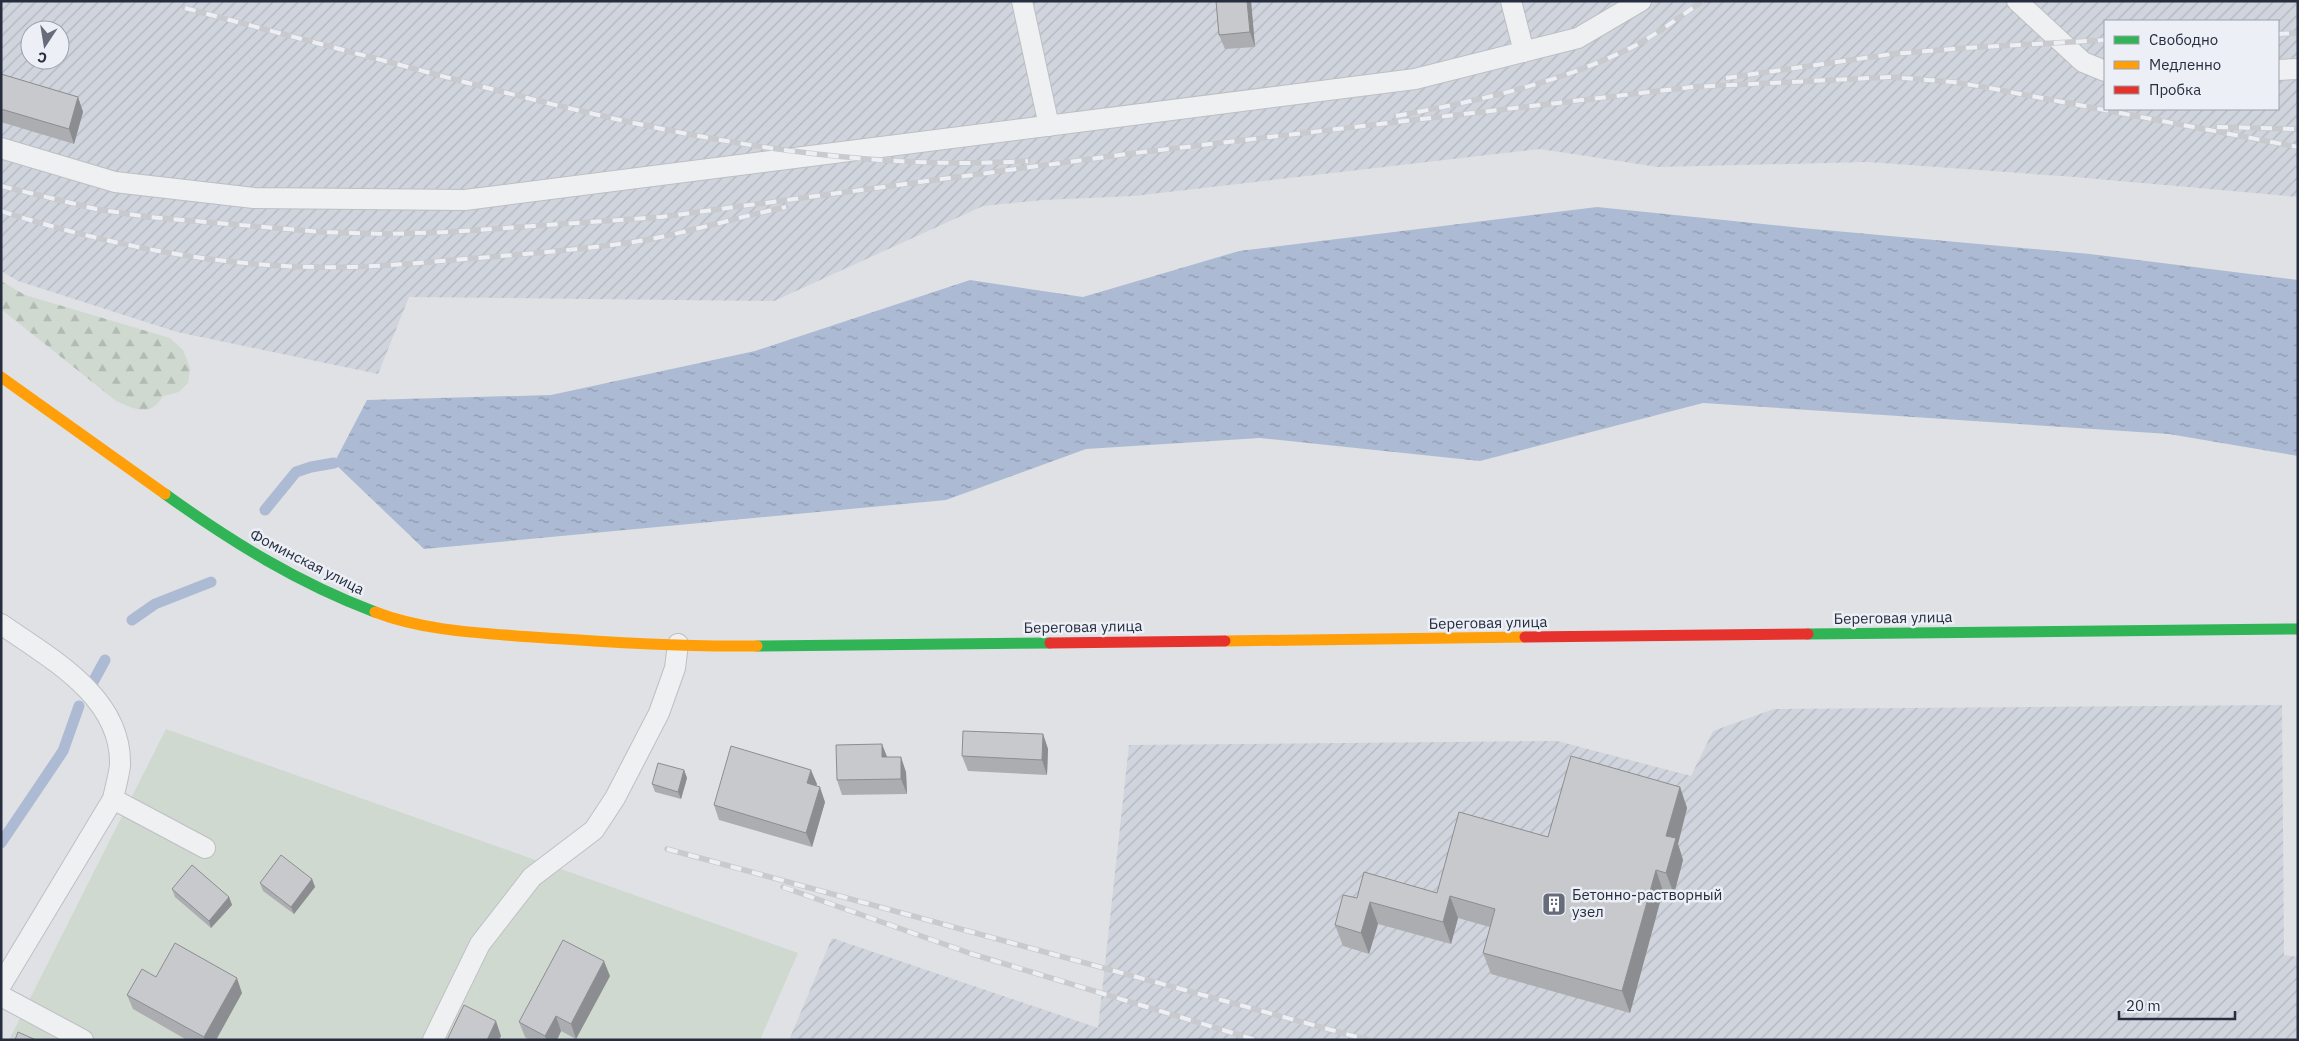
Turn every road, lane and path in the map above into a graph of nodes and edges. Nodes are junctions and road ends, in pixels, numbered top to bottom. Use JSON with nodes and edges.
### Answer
{"nodes":[{"id":1,"x":1022,"y":1,"type":"edge"},
{"id":2,"x":1511,"y":1,"type":"edge"},
{"id":3,"x":1641,"y":1,"type":"edge"},
{"id":4,"x":2017,"y":1,"type":"edge"},
{"id":5,"x":1524,"y":52,"type":"junction"},
{"id":6,"x":2298,"y":69,"type":"edge"},
{"id":7,"x":2279,"y":70,"type":"edge"},
{"id":8,"x":2104,"y":71,"type":"edge"},
{"id":9,"x":1049,"y":126,"type":"junction"},
{"id":10,"x":1,"y":148,"type":"edge"},
{"id":11,"x":1,"y":377,"type":"edge"},
{"id":12,"x":1,"y":624,"type":"edge"},
{"id":13,"x":2298,"y":629,"type":"edge"},
{"id":14,"x":678,"y":644,"type":"junction"},
{"id":15,"x":112,"y":798,"type":"junction"},
{"id":16,"x":205,"y":848,"type":"dead end"},
{"id":17,"x":1,"y":985,"type":"edge"},
{"id":18,"x":1,"y":996,"type":"edge"},
{"id":19,"x":83,"y":1040,"type":"edge"},
{"id":20,"x":433,"y":1040,"type":"edge"}],
"edges":[{"from":1,"to":9,"type":"lane"},
{"from":2,"to":5,"type":"lane"},
{"from":3,"to":5,"type":"lane"},
{"from":4,"to":8,"type":"lane"},
{"from":5,"to":9,"type":"lane"},
{"from":6,"to":7,"type":"lane"},
{"from":9,"to":10,"type":"lane"},
{"from":11,"to":14,"type":"street","name":"Фоминская улица"},
{"from":12,"to":15,"type":"lane"},
{"from":13,"to":14,"type":"street","name":"Береговая улица"},
{"from":14,"to":20,"type":"lane"},
{"from":15,"to":16,"type":"lane"},
{"from":15,"to":17,"type":"lane"},
{"from":18,"to":19,"type":"lane"}]}
